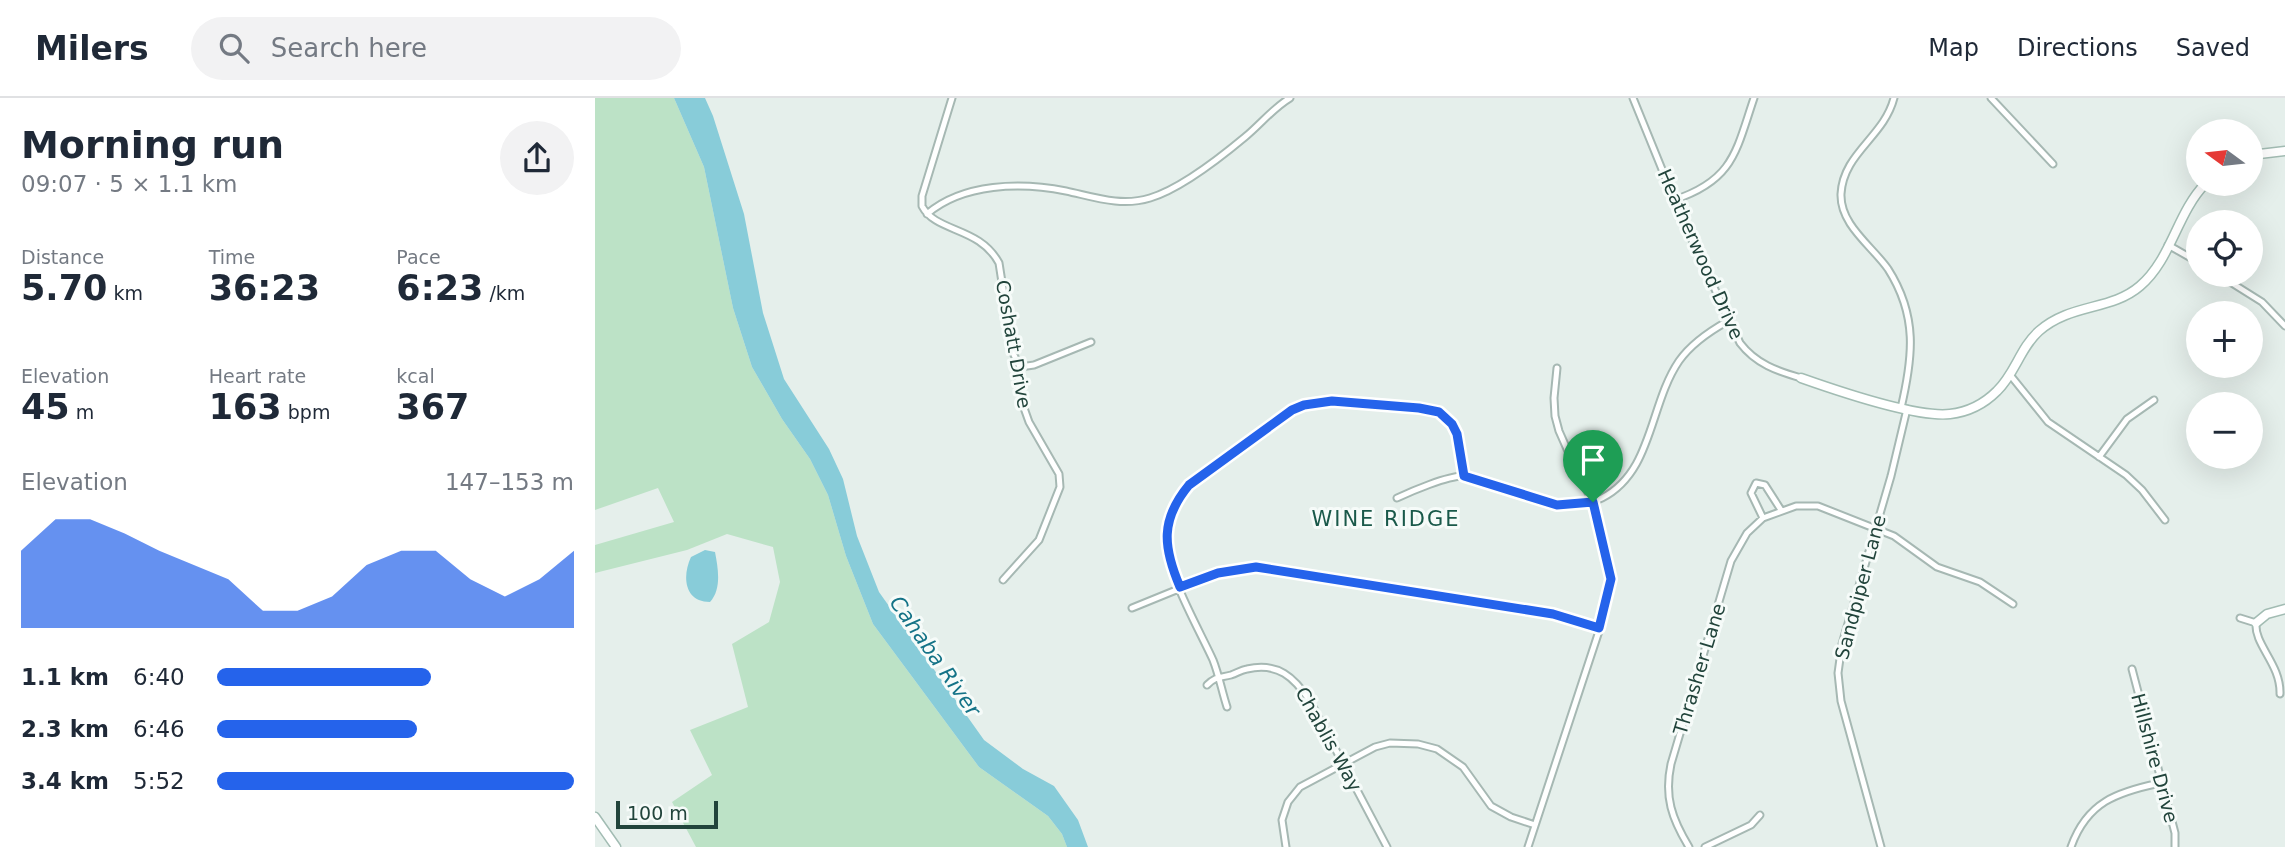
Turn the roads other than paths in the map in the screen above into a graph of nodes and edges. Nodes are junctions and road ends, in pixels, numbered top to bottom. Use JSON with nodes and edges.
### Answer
{"nodes":[{"id":1,"x":952,"y":98,"type":"edge"},
{"id":2,"x":1290,"y":98,"type":"edge"},
{"id":3,"x":1633,"y":98,"type":"edge"},
{"id":4,"x":1754,"y":98,"type":"edge"},
{"id":5,"x":1894,"y":98,"type":"edge"},
{"id":6,"x":1991,"y":98,"type":"edge"},
{"id":7,"x":2285,"y":151,"type":"edge"},
{"id":8,"x":2263,"y":154,"type":"edge"},
{"id":9,"x":2053,"y":164,"type":"dead end"},
{"id":10,"x":2196,"y":196,"type":"edge"},
{"id":11,"x":1674,"y":200,"type":"junction"},
{"id":12,"x":927,"y":214,"type":"junction"},
{"id":13,"x":2168,"y":245,"type":"junction"},
{"id":14,"x":2186,"y":255,"type":"edge"},
{"id":15,"x":2238,"y":287,"type":"edge"},
{"id":16,"x":1728,"y":321,"type":"junction"},
{"id":17,"x":2285,"y":326,"type":"edge"},
{"id":18,"x":1091,"y":342,"type":"dead end"},
{"id":19,"x":1020,"y":367,"type":"junction"},
{"id":20,"x":1557,"y":368,"type":"dead end"},
{"id":21,"x":2011,"y":376,"type":"junction"},
{"id":22,"x":1801,"y":379,"type":"joint"},
{"id":23,"x":2154,"y":400,"type":"dead end"},
{"id":24,"x":1904,"y":408,"type":"junction"},
{"id":25,"x":2099,"y":457,"type":"junction"},
{"id":26,"x":1464,"y":476,"type":"junction"},
{"id":27,"x":1397,"y":498,"type":"dead end"},
{"id":28,"x":1593,"y":502,"type":"junction"},
{"id":29,"x":1781,"y":510,"type":"junction"},
{"id":30,"x":1763,"y":518,"type":"junction"},
{"id":31,"x":2165,"y":520,"type":"dead end"},
{"id":32,"x":1876,"y":529,"type":"junction"},
{"id":33,"x":1003,"y":580,"type":"dead end"},
{"id":34,"x":1180,"y":587,"type":"junction"},
{"id":35,"x":2013,"y":604,"type":"dead end"},
{"id":36,"x":1132,"y":608,"type":"dead end"},
{"id":37,"x":2285,"y":608,"type":"edge"},
{"id":38,"x":2240,"y":618,"type":"dead end"},
{"id":39,"x":2256,"y":623,"type":"junction"},
{"id":40,"x":1599,"y":628,"type":"junction"},
{"id":41,"x":2132,"y":669,"type":"dead end"},
{"id":42,"x":1217,"y":676,"type":"junction"},
{"id":43,"x":1207,"y":685,"type":"dead end"},
{"id":44,"x":2280,"y":694,"type":"dead end"},
{"id":45,"x":1227,"y":707,"type":"dead end"},
{"id":46,"x":1343,"y":763,"type":"junction"},
{"id":47,"x":2160,"y":783,"type":"junction"},
{"id":48,"x":1760,"y":815,"type":"dead end"},
{"id":49,"x":595,"y":817,"type":"edge"},
{"id":50,"x":1535,"y":825,"type":"junction"},
{"id":51,"x":616,"y":847,"type":"edge"},
{"id":52,"x":1286,"y":847,"type":"edge"},
{"id":53,"x":1387,"y":847,"type":"edge"},
{"id":54,"x":1528,"y":847,"type":"edge"},
{"id":55,"x":1689,"y":847,"type":"edge"},
{"id":56,"x":1705,"y":847,"type":"edge"},
{"id":57,"x":1881,"y":847,"type":"edge"},
{"id":58,"x":2071,"y":847,"type":"edge"},
{"id":59,"x":2175,"y":847,"type":"edge"}],
"edges":[{"from":1,"to":12,"type":"street"},
{"from":2,"to":12,"type":"street"},
{"from":3,"to":11,"type":"street","name":"Heatherwood Drive"},
{"from":4,"to":11,"type":"street"},
{"from":5,"to":24,"type":"street","name":"Sandpiper Lane"},
{"from":6,"to":9,"type":"street"},
{"from":7,"to":8,"type":"street"},
{"from":10,"to":13,"type":"street"},
{"from":11,"to":16,"type":"street","name":"Heatherwood Drive"},
{"from":12,"to":19,"type":"street","name":"Coshatt Drive"},
{"from":13,"to":14,"type":"street"},
{"from":13,"to":21,"type":"street"},
{"from":15,"to":17,"type":"street"},
{"from":16,"to":22,"type":"street","name":"Heatherwood Drive"},
{"from":16,"to":28,"type":"street"},
{"from":18,"to":19,"type":"street"},
{"from":19,"to":33,"type":"street","name":"Coshatt Drive"},
{"from":20,"to":28,"type":"street"},
{"from":21,"to":24,"type":"street"},
{"from":21,"to":25,"type":"street"},
{"from":22,"to":24,"type":"street"},
{"from":23,"to":25,"type":"street"},
{"from":24,"to":32,"type":"street","name":"Sandpiper Lane"},
{"from":25,"to":31,"type":"street"},
{"from":26,"to":27,"type":"street"},
{"from":26,"to":28,"type":"street"},
{"from":26,"to":34,"type":"street"},
{"from":28,"to":40,"type":"street"},
{"from":29,"to":30,"type":"street","name":"Thrasher Lane"},
{"from":29,"to":30,"type":"street"},
{"from":29,"to":32,"type":"street","name":"Thrasher Lane"},
{"from":30,"to":55,"type":"street","name":"Thrasher Lane"},
{"from":32,"to":35,"type":"street","name":"Thrasher Lane"},
{"from":32,"to":57,"type":"street","name":"Sandpiper Lane"},
{"from":34,"to":36,"type":"street"},
{"from":34,"to":40,"type":"street"},
{"from":34,"to":42,"type":"street"},
{"from":37,"to":39,"type":"street"},
{"from":38,"to":39,"type":"street"},
{"from":39,"to":44,"type":"street"},
{"from":40,"to":50,"type":"street"},
{"from":41,"to":47,"type":"street","name":"Hillshire Drive"},
{"from":42,"to":43,"type":"street"},
{"from":42,"to":45,"type":"street"},
{"from":42,"to":46,"type":"street","name":"Chablis Way"},
{"from":46,"to":50,"type":"street"},
{"from":46,"to":52,"type":"street"},
{"from":46,"to":53,"type":"street","name":"Chablis Way"},
{"from":47,"to":58,"type":"street"},
{"from":47,"to":59,"type":"street","name":"Hillshire Drive"},
{"from":48,"to":56,"type":"street"},
{"from":49,"to":51,"type":"street"},
{"from":50,"to":54,"type":"street"}]}
